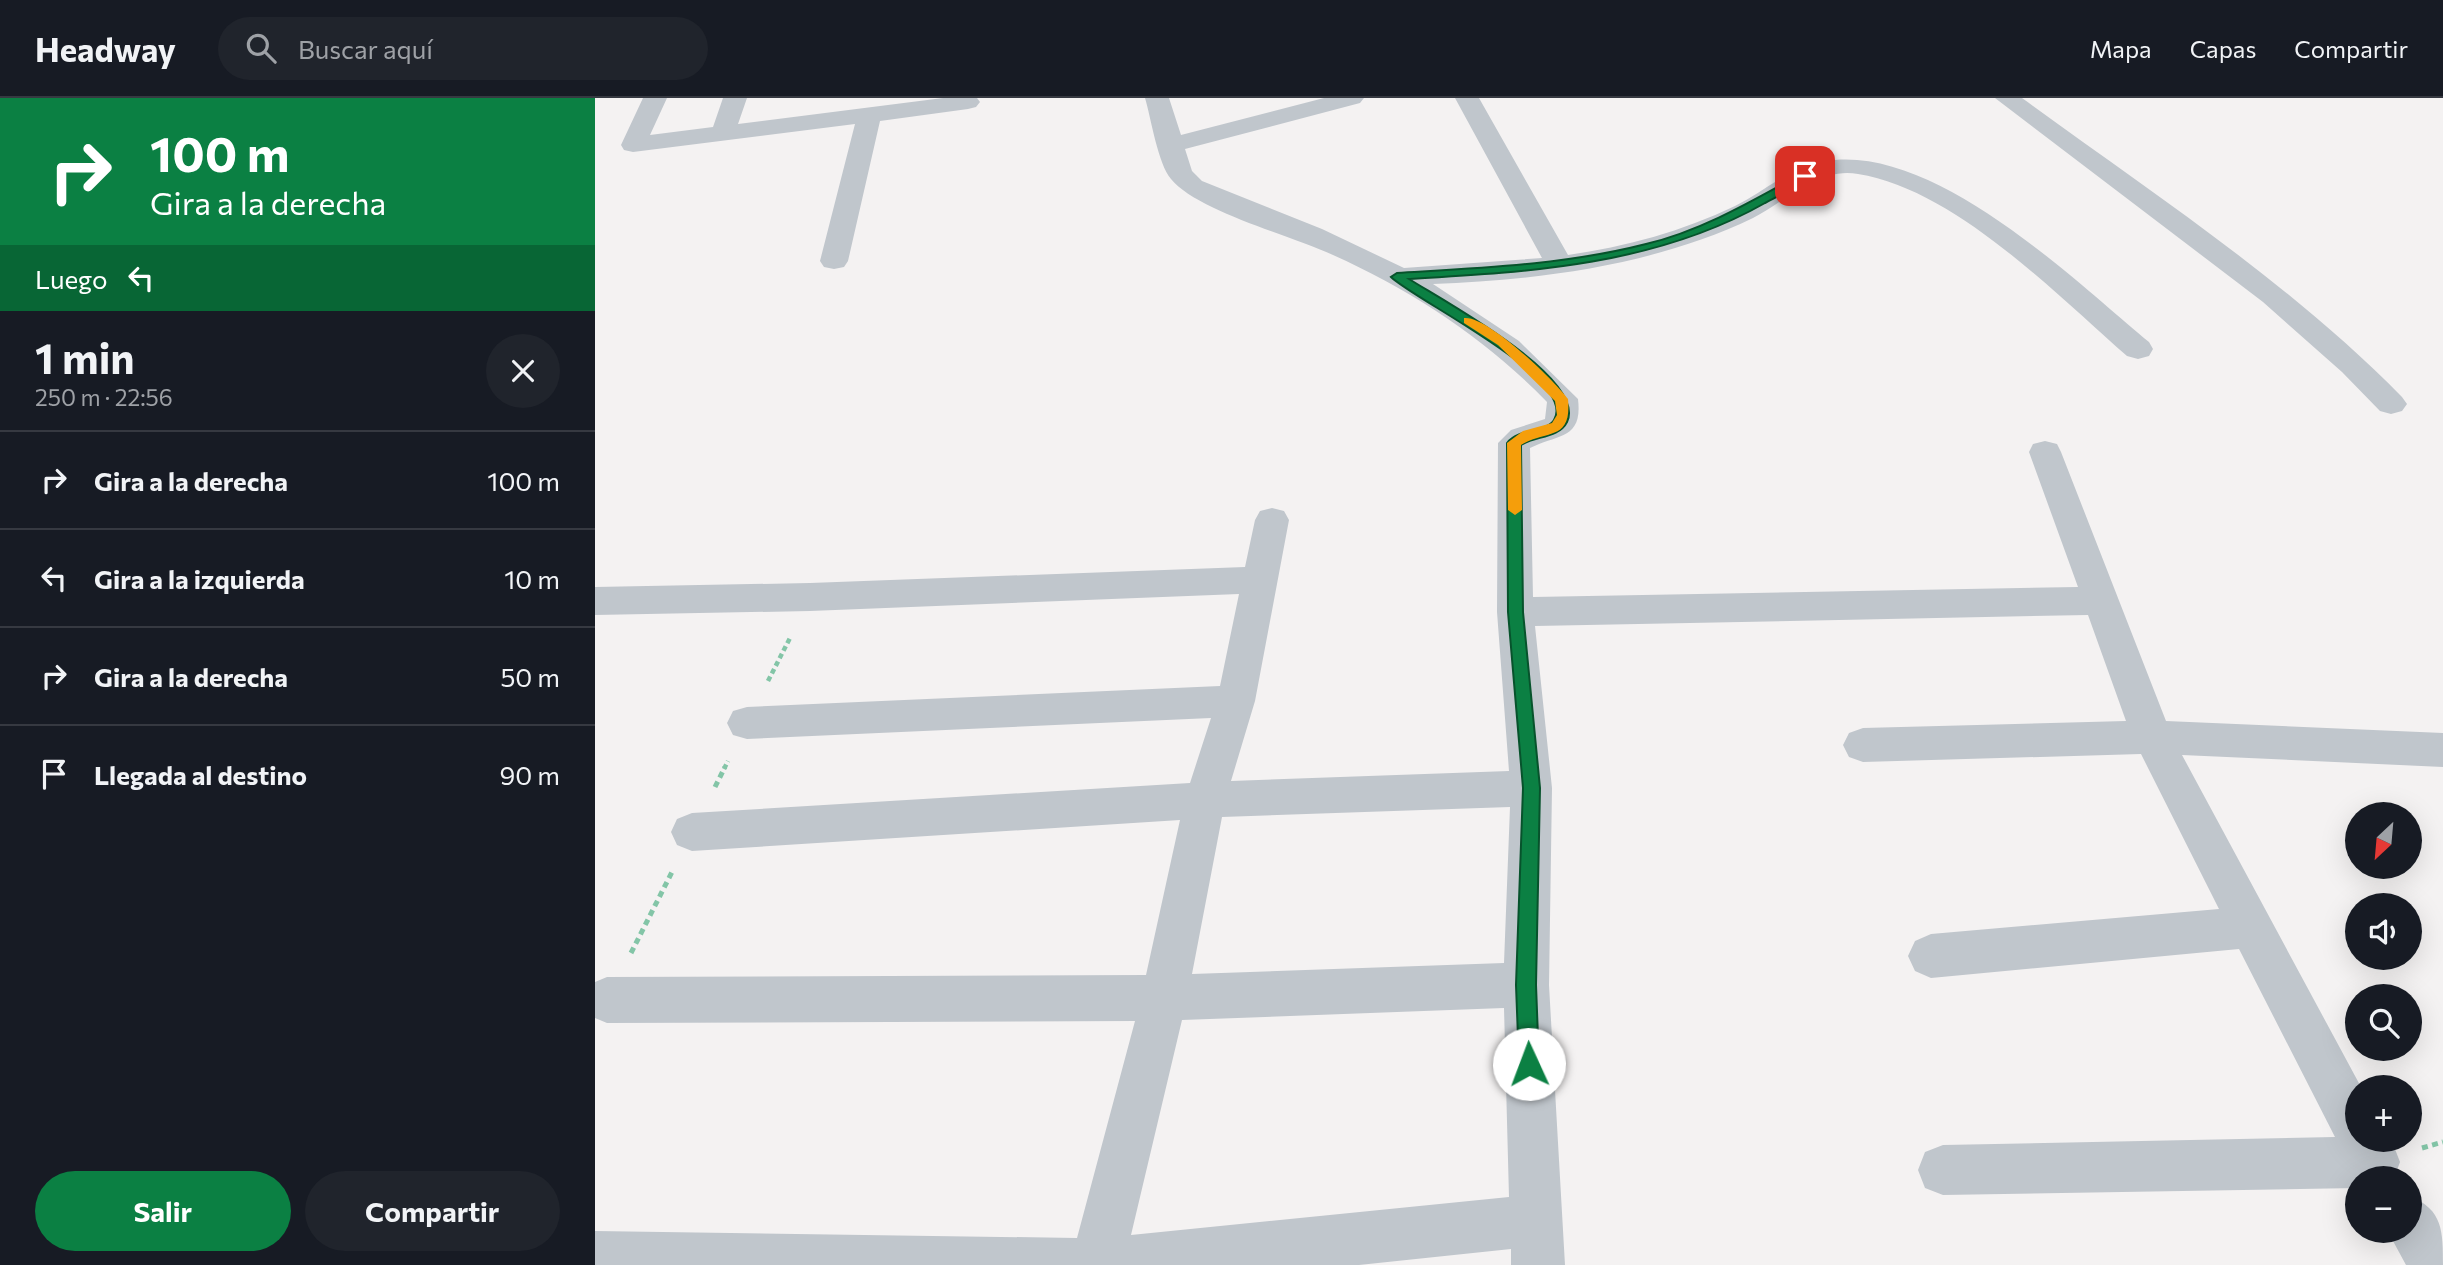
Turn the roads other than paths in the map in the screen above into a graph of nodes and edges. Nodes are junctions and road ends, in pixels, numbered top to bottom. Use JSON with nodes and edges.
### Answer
{"nodes":[{"id":1,"x":655,"y":98,"type":"edge"},
{"id":2,"x":735,"y":98,"type":"edge"},
{"id":3,"x":1157,"y":98,"type":"edge"},
{"id":4,"x":1352,"y":98,"type":"edge"},
{"id":5,"x":1467,"y":98,"type":"edge"},
{"id":6,"x":2007,"y":98,"type":"edge"},
{"id":7,"x":968,"y":103,"type":"dead end"},
{"id":8,"x":869,"y":115,"type":"junction"},
{"id":9,"x":723,"y":133,"type":"junction"},
{"id":10,"x":1171,"y":145,"type":"junction"},
{"id":11,"x":834,"y":261,"type":"dead end"},
{"id":12,"x":1559,"y":264,"type":"junction"},
{"id":13,"x":1397,"y":277,"type":"junction"},
{"id":14,"x":2138,"y":349,"type":"dead end"},
{"id":15,"x":2391,"y":404,"type":"dead end"},
{"id":16,"x":2045,"y":452,"type":"dead end"},
{"id":17,"x":1272,"y":520,"type":"dead end"},
{"id":18,"x":1260,"y":580,"type":"junction"},
{"id":19,"x":595,"y":601,"type":"edge"},
{"id":20,"x":2102,"y":601,"type":"junction"},
{"id":21,"x":1515,"y":612,"type":"junction"},
{"id":22,"x":1236,"y":701,"type":"junction"},
{"id":23,"x":747,"y":723,"type":"dead end"},
{"id":24,"x":2152,"y":737,"type":"junction"},
{"id":25,"x":1863,"y":745,"type":"dead end"},
{"id":26,"x":2443,"y":750,"type":"edge"},
{"id":27,"x":1531,"y":788,"type":"junction"},
{"id":28,"x":1205,"y":800,"type":"junction"},
{"id":29,"x":692,"y":832,"type":"dead end"},
{"id":30,"x":2252,"y":927,"type":"junction"},
{"id":31,"x":1931,"y":956,"type":"dead end"},
{"id":32,"x":1526,"y":985,"type":"junction"},
{"id":33,"x":1164,"y":998,"type":"junction"},
{"id":34,"x":607,"y":1000,"type":"dead end"},
{"id":35,"x":2345,"y":1104,"type":"edge"},
{"id":36,"x":2370,"y":1152,"type":"edge"},
{"id":37,"x":1943,"y":1170,"type":"dead end"},
{"id":38,"x":1537,"y":1243,"type":"edge"},
{"id":39,"x":2422,"y":1243,"type":"edge"},
{"id":40,"x":595,"y":1258,"type":"edge"},
{"id":41,"x":1097,"y":1265,"type":"edge"},
{"id":42,"x":2435,"y":1265,"type":"edge"}],
"edges":[{"from":1,"to":9,"type":"street"},
{"from":2,"to":9,"type":"street"},
{"from":3,"to":10,"type":"street"},
{"from":4,"to":10,"type":"street"},
{"from":5,"to":12,"type":"street"},
{"from":6,"to":15,"type":"street"},
{"from":7,"to":8,"type":"street"},
{"from":8,"to":9,"type":"street"},
{"from":8,"to":11,"type":"street"},
{"from":10,"to":13,"type":"street"},
{"from":12,"to":13,"type":"street"},
{"from":12,"to":14,"type":"street"},
{"from":13,"to":21,"type":"street"},
{"from":16,"to":20,"type":"street"},
{"from":17,"to":18,"type":"street"},
{"from":18,"to":19,"type":"street"},
{"from":18,"to":22,"type":"street"},
{"from":20,"to":21,"type":"street"},
{"from":20,"to":24,"type":"street"},
{"from":21,"to":27,"type":"street"},
{"from":22,"to":23,"type":"street"},
{"from":22,"to":28,"type":"street"},
{"from":24,"to":25,"type":"street"},
{"from":24,"to":26,"type":"street"},
{"from":24,"to":30,"type":"street"},
{"from":27,"to":28,"type":"street"},
{"from":27,"to":32,"type":"street"},
{"from":28,"to":29,"type":"street"},
{"from":28,"to":33,"type":"street"},
{"from":30,"to":31,"type":"street"},
{"from":30,"to":35,"type":"street"},
{"from":32,"to":33,"type":"street"},
{"from":32,"to":38,"type":"street"},
{"from":33,"to":34,"type":"street"},
{"from":33,"to":41,"type":"street"},
{"from":36,"to":37,"type":"street"},
{"from":38,"to":41,"type":"street"},
{"from":39,"to":42,"type":"street"},
{"from":40,"to":41,"type":"street"}]}
